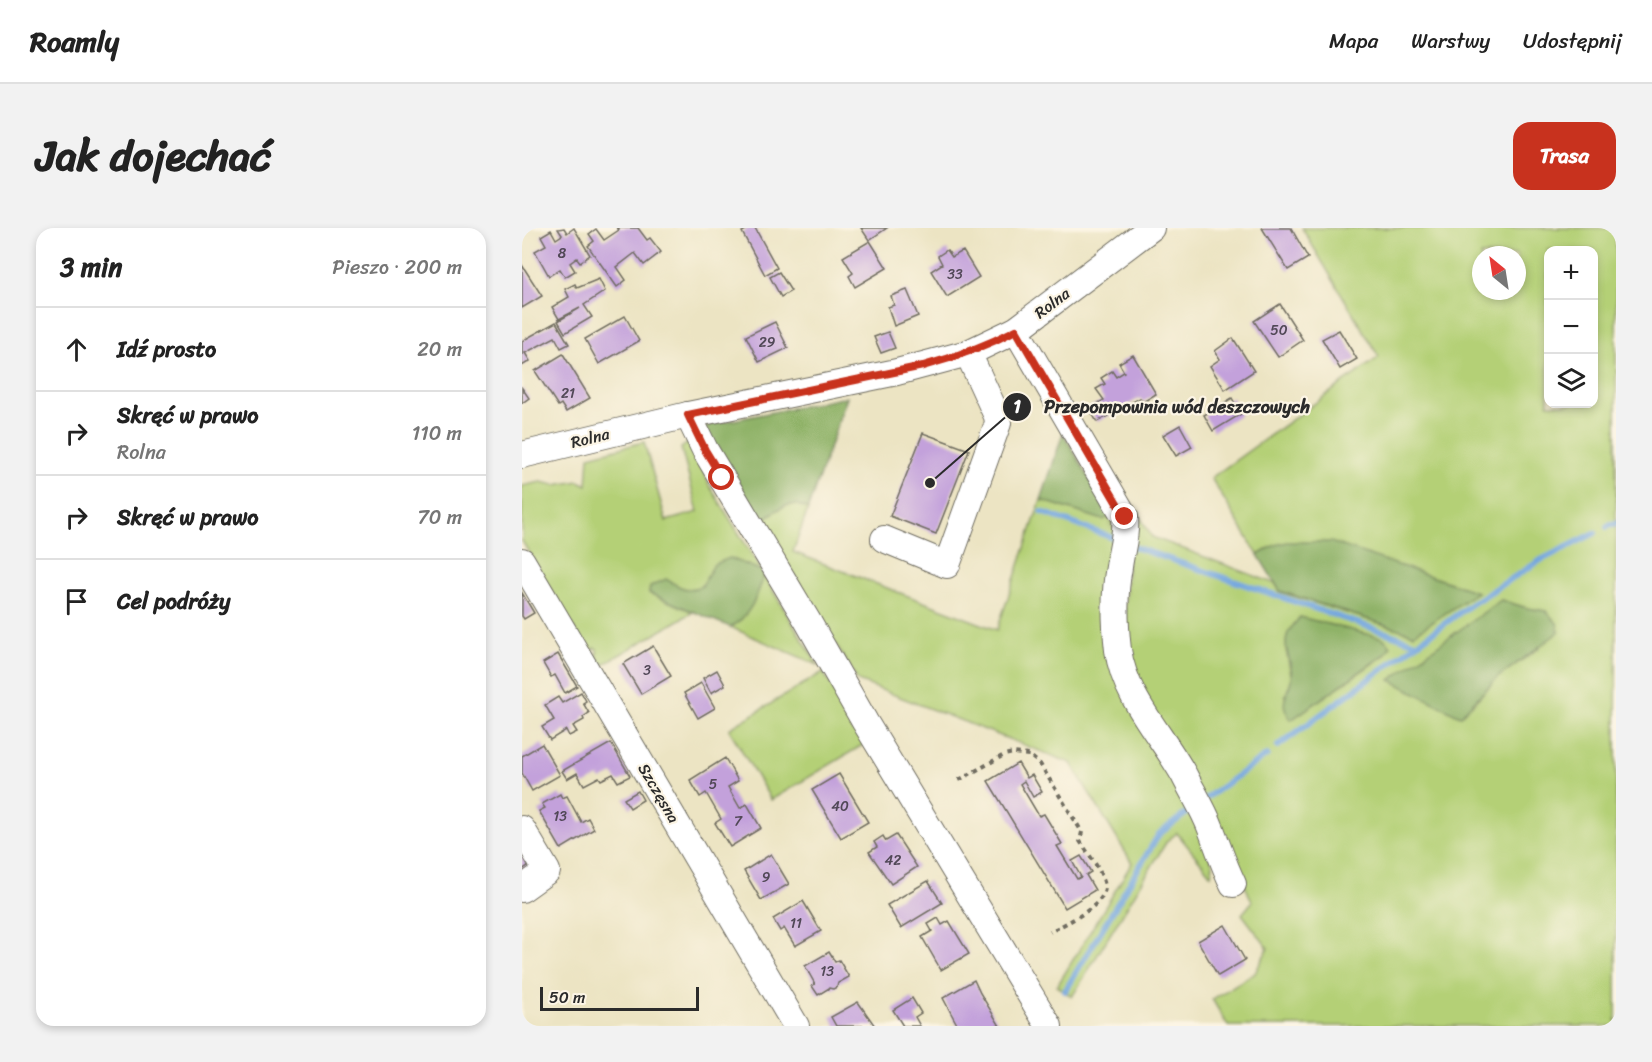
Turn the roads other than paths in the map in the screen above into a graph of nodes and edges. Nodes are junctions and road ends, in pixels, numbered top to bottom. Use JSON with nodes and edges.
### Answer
{"nodes":[{"id":1,"x":1151,"y":228,"type":"edge"},
{"id":2,"x":1016,"y":330,"type":"junction"},
{"id":3,"x":968,"y":353,"type":"junction"},
{"id":4,"x":688,"y":415,"type":"junction"},
{"id":5,"x":522,"y":455,"type":"edge"},
{"id":6,"x":884,"y":539,"type":"dead end"},
{"id":7,"x":522,"y":561,"type":"edge"},
{"id":8,"x":522,"y":829,"type":"edge"},
{"id":9,"x":1233,"y":884,"type":"dead end"},
{"id":10,"x":522,"y":889,"type":"edge"},
{"id":11,"x":796,"y":1026,"type":"edge"},
{"id":12,"x":1049,"y":1026,"type":"edge"}],
"edges":[{"from":1,"to":2,"type":"street","name":"Rolna"},
{"from":2,"to":3,"type":"street","name":"Rolna"},
{"from":2,"to":9,"type":"street"},
{"from":3,"to":4,"type":"street","name":"Rolna"},
{"from":3,"to":6,"type":"street"},
{"from":4,"to":5,"type":"street","name":"Rolna"},
{"from":4,"to":12,"type":"street"},
{"from":7,"to":11,"type":"street","name":"Szczęsna"},
{"from":8,"to":10,"type":"street"}]}
